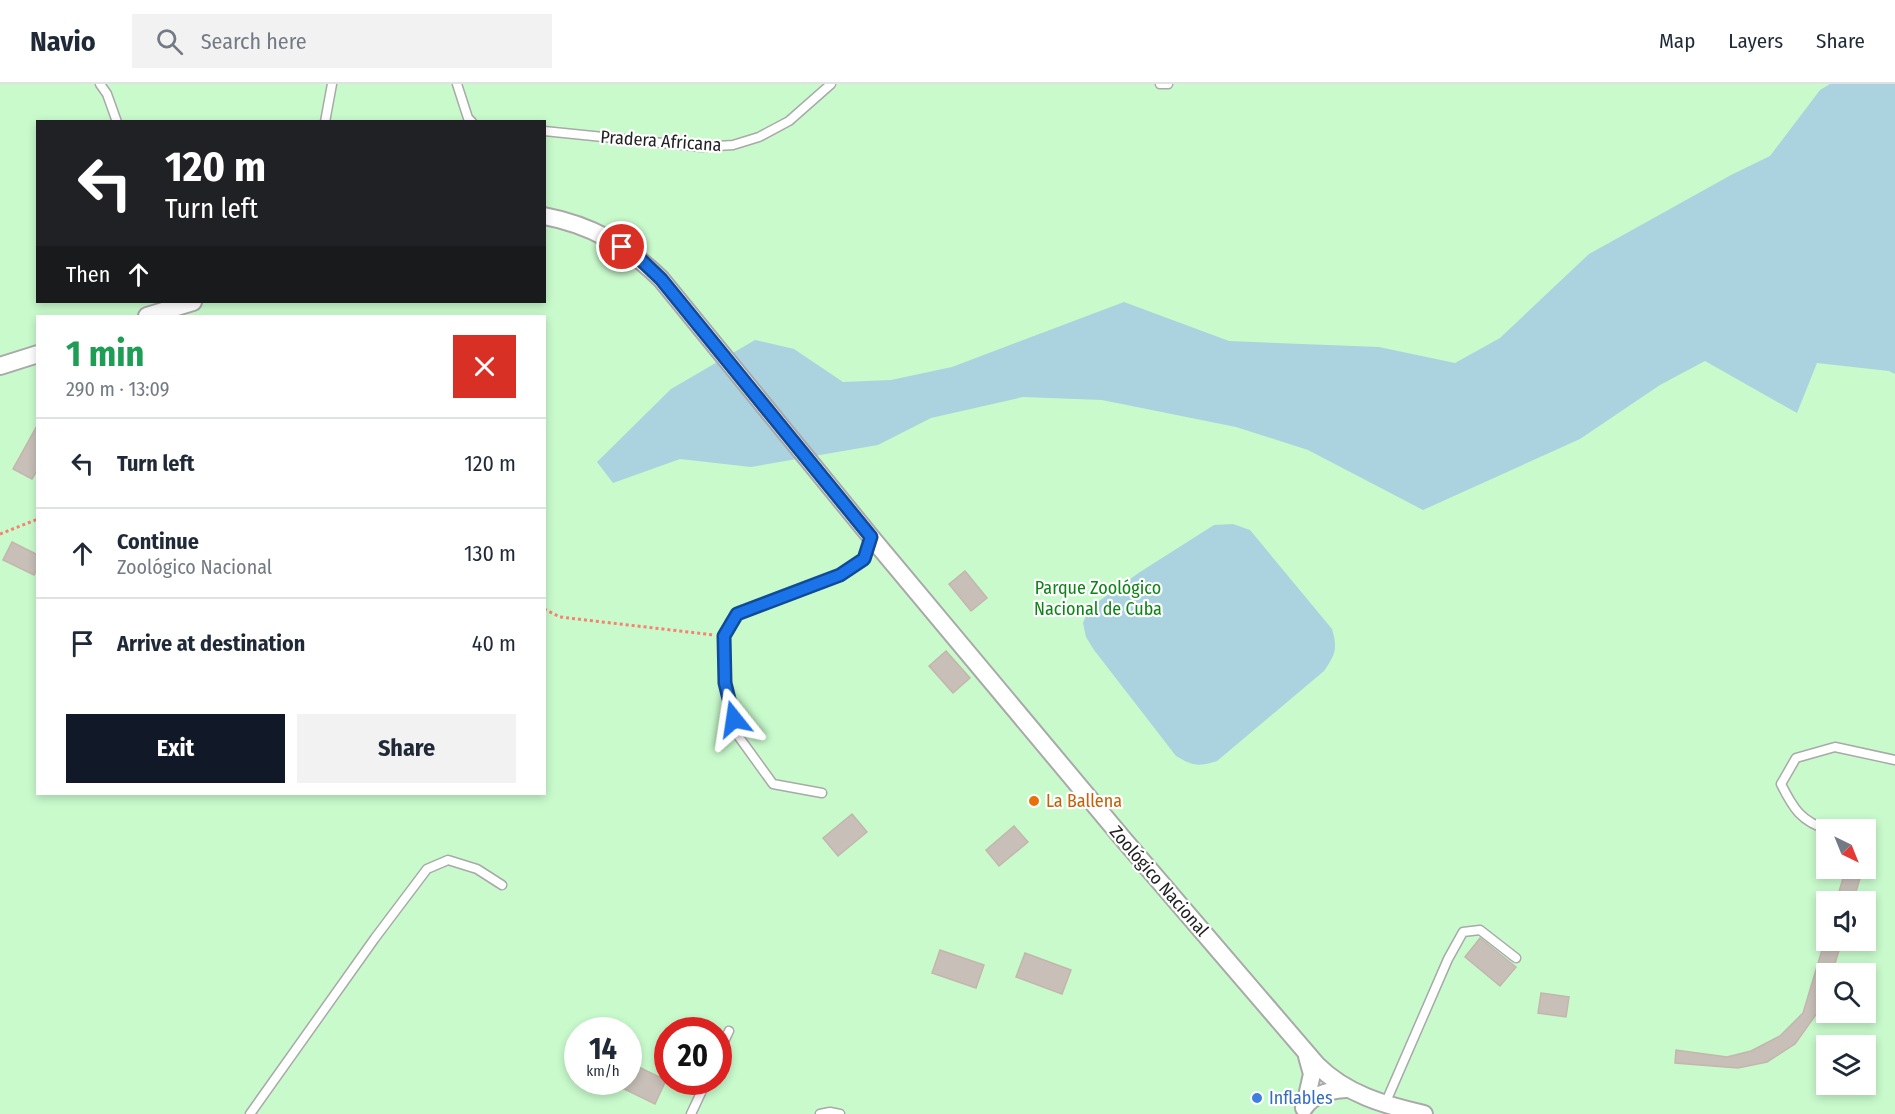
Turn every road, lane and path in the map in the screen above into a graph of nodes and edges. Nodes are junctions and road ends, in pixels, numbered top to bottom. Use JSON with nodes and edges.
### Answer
{"nodes":[{"id":1,"x":100,"y":84,"type":"edge"},
{"id":2,"x":332,"y":84,"type":"edge"},
{"id":3,"x":457,"y":84,"type":"edge"},
{"id":4,"x":831,"y":84,"type":"edge"},
{"id":5,"x":1160,"y":84,"type":"edge"},
{"id":6,"x":1168,"y":84,"type":"edge"},
{"id":7,"x":116,"y":120,"type":"edge"},
{"id":8,"x":325,"y":120,"type":"edge"},
{"id":9,"x":470,"y":120,"type":"edge"},
{"id":10,"x":546,"y":131,"type":"edge"},
{"id":11,"x":546,"y":217,"type":"edge"},
{"id":12,"x":188,"y":303,"type":"edge"},
{"id":13,"x":153,"y":310,"type":"edge"},
{"id":14,"x":36,"y":355,"type":"edge"},
{"id":15,"x":0,"y":366,"type":"edge"},
{"id":16,"x":36,"y":520,"type":"edge"},
{"id":17,"x":0,"y":534,"type":"edge"},
{"id":18,"x":871,"y":537,"type":"junction"},
{"id":19,"x":546,"y":610,"type":"edge"},
{"id":20,"x":724,"y":636,"type":"junction"},
{"id":21,"x":1895,"y":760,"type":"edge"},
{"id":22,"x":822,"y":793,"type":"dead end"},
{"id":23,"x":1816,"y":825,"type":"edge"},
{"id":24,"x":502,"y":885,"type":"dead end"},
{"id":25,"x":1516,"y":958,"type":"dead end"},
{"id":26,"x":1305,"y":1050,"type":"junction"},
{"id":27,"x":1346,"y":1089,"type":"junction"},
{"id":28,"x":700,"y":1095,"type":"edge"},
{"id":29,"x":1385,"y":1104,"type":"junction"},
{"id":30,"x":1303,"y":1109,"type":"edge"},
{"id":31,"x":250,"y":1114,"type":"edge"},
{"id":32,"x":691,"y":1114,"type":"edge"},
{"id":33,"x":820,"y":1114,"type":"edge"},
{"id":34,"x":840,"y":1114,"type":"edge"},
{"id":35,"x":1424,"y":1114,"type":"edge"}],
"edges":[{"from":1,"to":7,"type":"lane"},
{"from":2,"to":8,"type":"lane"},
{"from":3,"to":9,"type":"lane"},
{"from":4,"to":10,"type":"lane","name":"Pradera Africana"},
{"from":5,"to":6,"type":"lane"},
{"from":11,"to":18,"type":"street","name":"Zoológico Nacional"},
{"from":12,"to":13,"type":"street"},
{"from":14,"to":15,"type":"street"},
{"from":16,"to":17,"type":"path"},
{"from":18,"to":20,"type":"lane"},
{"from":18,"to":26,"type":"street","name":"Zoológico Nacional"},
{"from":19,"to":20,"type":"path"},
{"from":20,"to":22,"type":"lane"},
{"from":21,"to":23,"type":"lane"},
{"from":24,"to":31,"type":"lane"},
{"from":25,"to":29,"type":"lane"},
{"from":26,"to":27,"type":"street","name":"Zoológico Nacional"},
{"from":26,"to":30,"type":"street"},
{"from":27,"to":29,"type":"street","name":"Zoológico Nacional"},
{"from":27,"to":30,"type":"street"},
{"from":28,"to":32,"type":"lane"},
{"from":29,"to":35,"type":"street","name":"Zoológico Nacional"},
{"from":33,"to":34,"type":"lane"}]}
